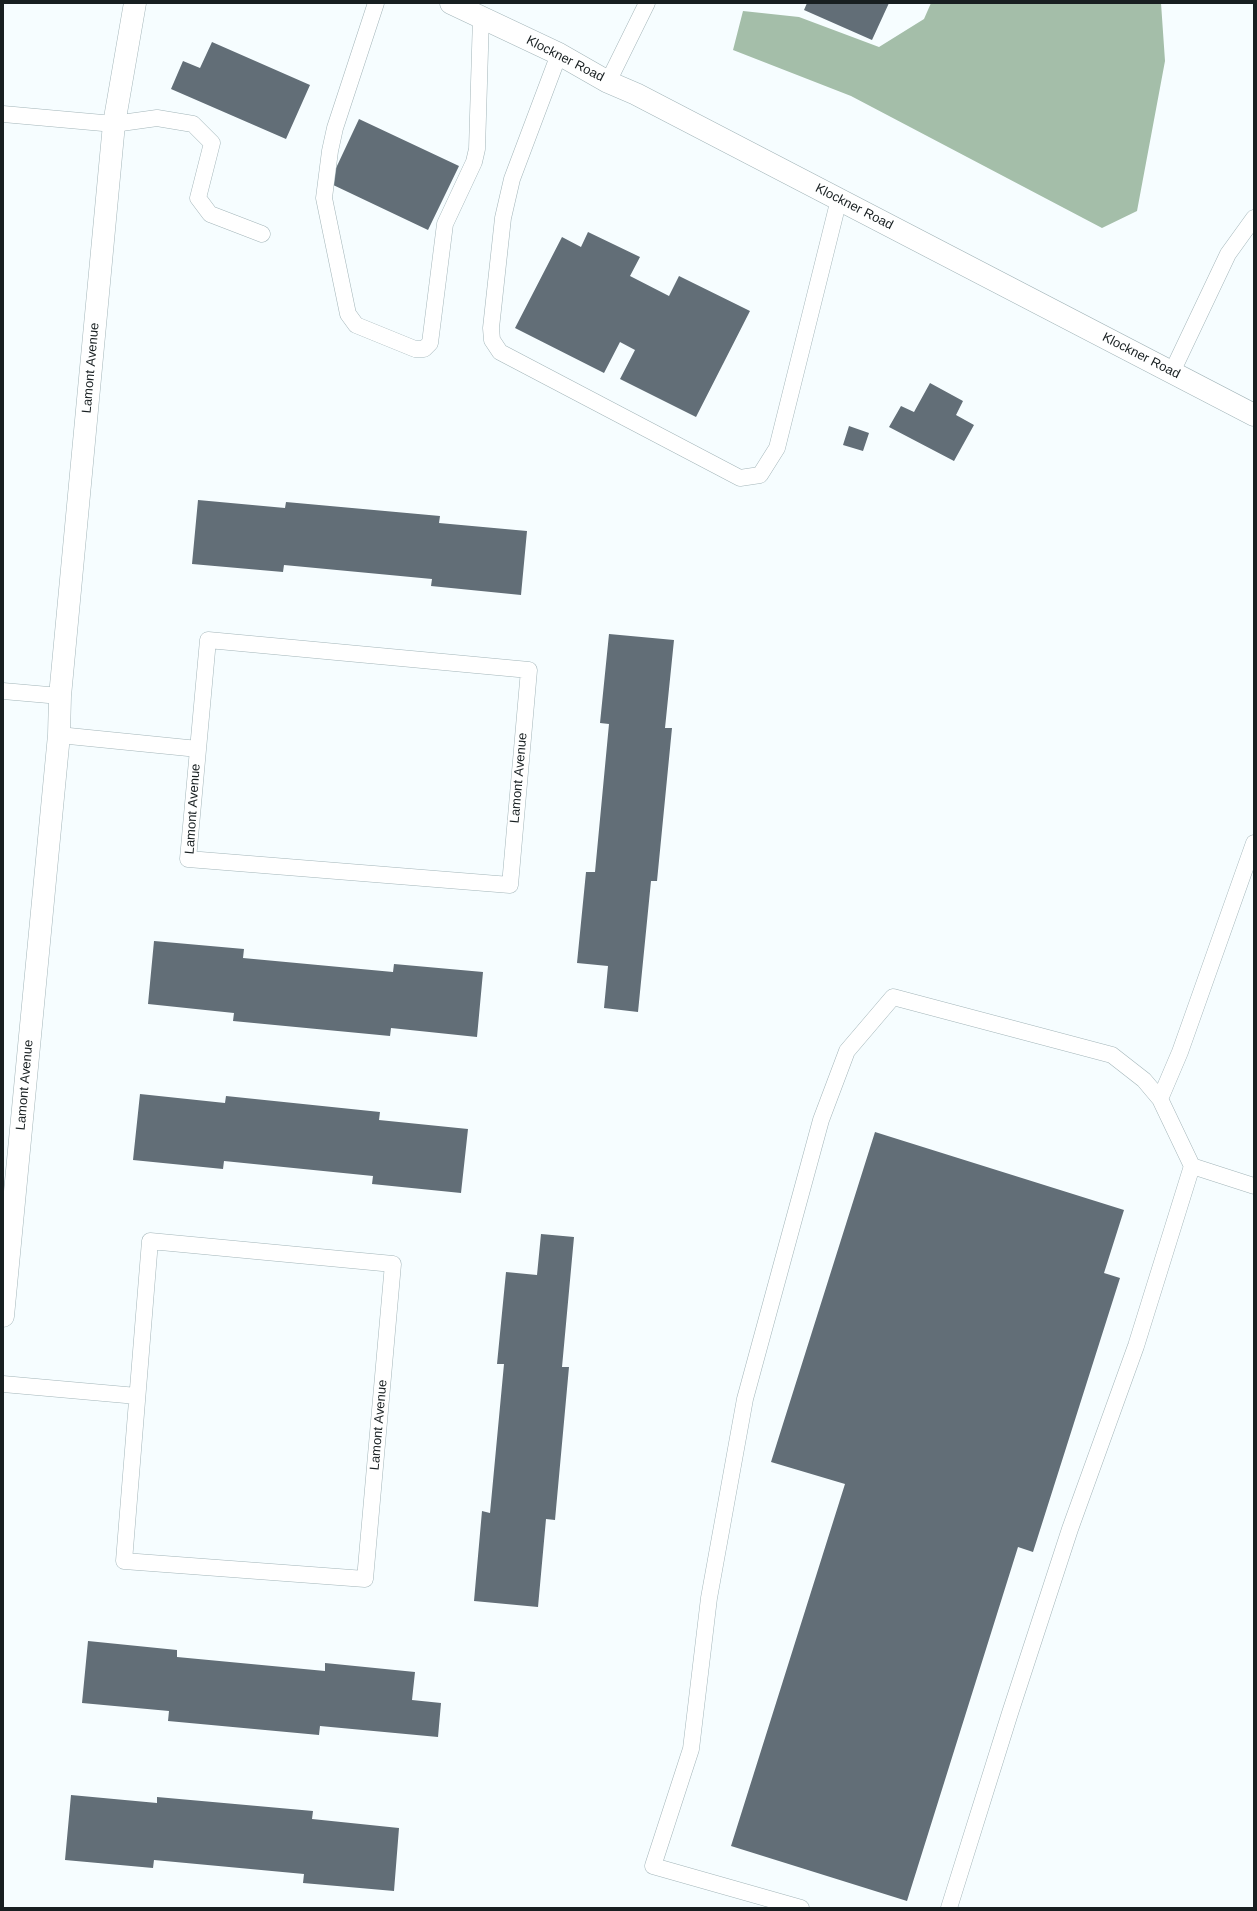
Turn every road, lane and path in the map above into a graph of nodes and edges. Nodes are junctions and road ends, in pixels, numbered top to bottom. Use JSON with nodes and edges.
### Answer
{"nodes":[{"id":1,"x":135,"y":3,"type":"edge"},
{"id":2,"x":376,"y":3,"type":"edge"},
{"id":3,"x":451,"y":3,"type":"edge"},
{"id":4,"x":648,"y":3,"type":"edge"},
{"id":5,"x":481,"y":17,"type":"junction"},
{"id":6,"x":559,"y":54,"type":"junction"},
{"id":7,"x":608,"y":82,"type":"junction"},
{"id":8,"x":3,"y":114,"type":"edge"},
{"id":9,"x":114,"y":124,"type":"junction"},
{"id":10,"x":839,"y":199,"type":"junction"},
{"id":11,"x":1254,"y":218,"type":"edge"},
{"id":12,"x":262,"y":234,"type":"dead end"},
{"id":13,"x":1248,"y":237,"type":"edge"},
{"id":14,"x":1172,"y":372,"type":"junction"},
{"id":15,"x":1254,"y":415,"type":"edge"},
{"id":16,"x":3,"y":691,"type":"edge"},
{"id":17,"x":60,"y":696,"type":"junction"},
{"id":18,"x":59,"y":735,"type":"junction"},
{"id":19,"x":198,"y":749,"type":"junction"},
{"id":20,"x":1254,"y":843,"type":"edge"},
{"id":21,"x":1160,"y":1099,"type":"junction"},
{"id":22,"x":1192,"y":1166,"type":"junction"},
{"id":23,"x":1254,"y":1186,"type":"edge"},
{"id":24,"x":3,"y":1316,"type":"edge"},
{"id":25,"x":3,"y":1384,"type":"edge"},
{"id":26,"x":137,"y":1396,"type":"junction"},
{"id":27,"x":802,"y":1908,"type":"edge"},
{"id":28,"x":949,"y":1908,"type":"edge"}],
"edges":[{"from":1,"to":9,"type":"street","name":"Lamont Avenue"},
{"from":2,"to":5,"type":"lane"},
{"from":3,"to":5,"type":"street","name":"Klockner Road"},
{"from":4,"to":7,"type":"lane"},
{"from":5,"to":6,"type":"street","name":"Klockner Road"},
{"from":6,"to":7,"type":"street","name":"Klockner Road"},
{"from":6,"to":10,"type":"lane"},
{"from":7,"to":10,"type":"street","name":"Klockner Road"},
{"from":8,"to":9,"type":"lane"},
{"from":9,"to":12,"type":"lane"},
{"from":9,"to":17,"type":"street","name":"Lamont Avenue"},
{"from":10,"to":14,"type":"street","name":"Klockner Road"},
{"from":11,"to":13,"type":"lane"},
{"from":13,"to":14,"type":"lane"},
{"from":14,"to":15,"type":"street","name":"Klockner Road"},
{"from":16,"to":17,"type":"lane"},
{"from":17,"to":18,"type":"street","name":"Lamont Avenue"},
{"from":18,"to":19,"type":"lane","name":"Lamont Avenue"},
{"from":18,"to":24,"type":"street","name":"Lamont Avenue"},
{"from":19,"to":19,"type":"lane","name":"Lamont Avenue"},
{"from":20,"to":21,"type":"lane"},
{"from":21,"to":22,"type":"lane"},
{"from":21,"to":27,"type":"lane"},
{"from":22,"to":23,"type":"lane"},
{"from":22,"to":28,"type":"lane"},
{"from":25,"to":26,"type":"lane"},
{"from":26,"to":26,"type":"lane","name":"Lamont Avenue"}]}
